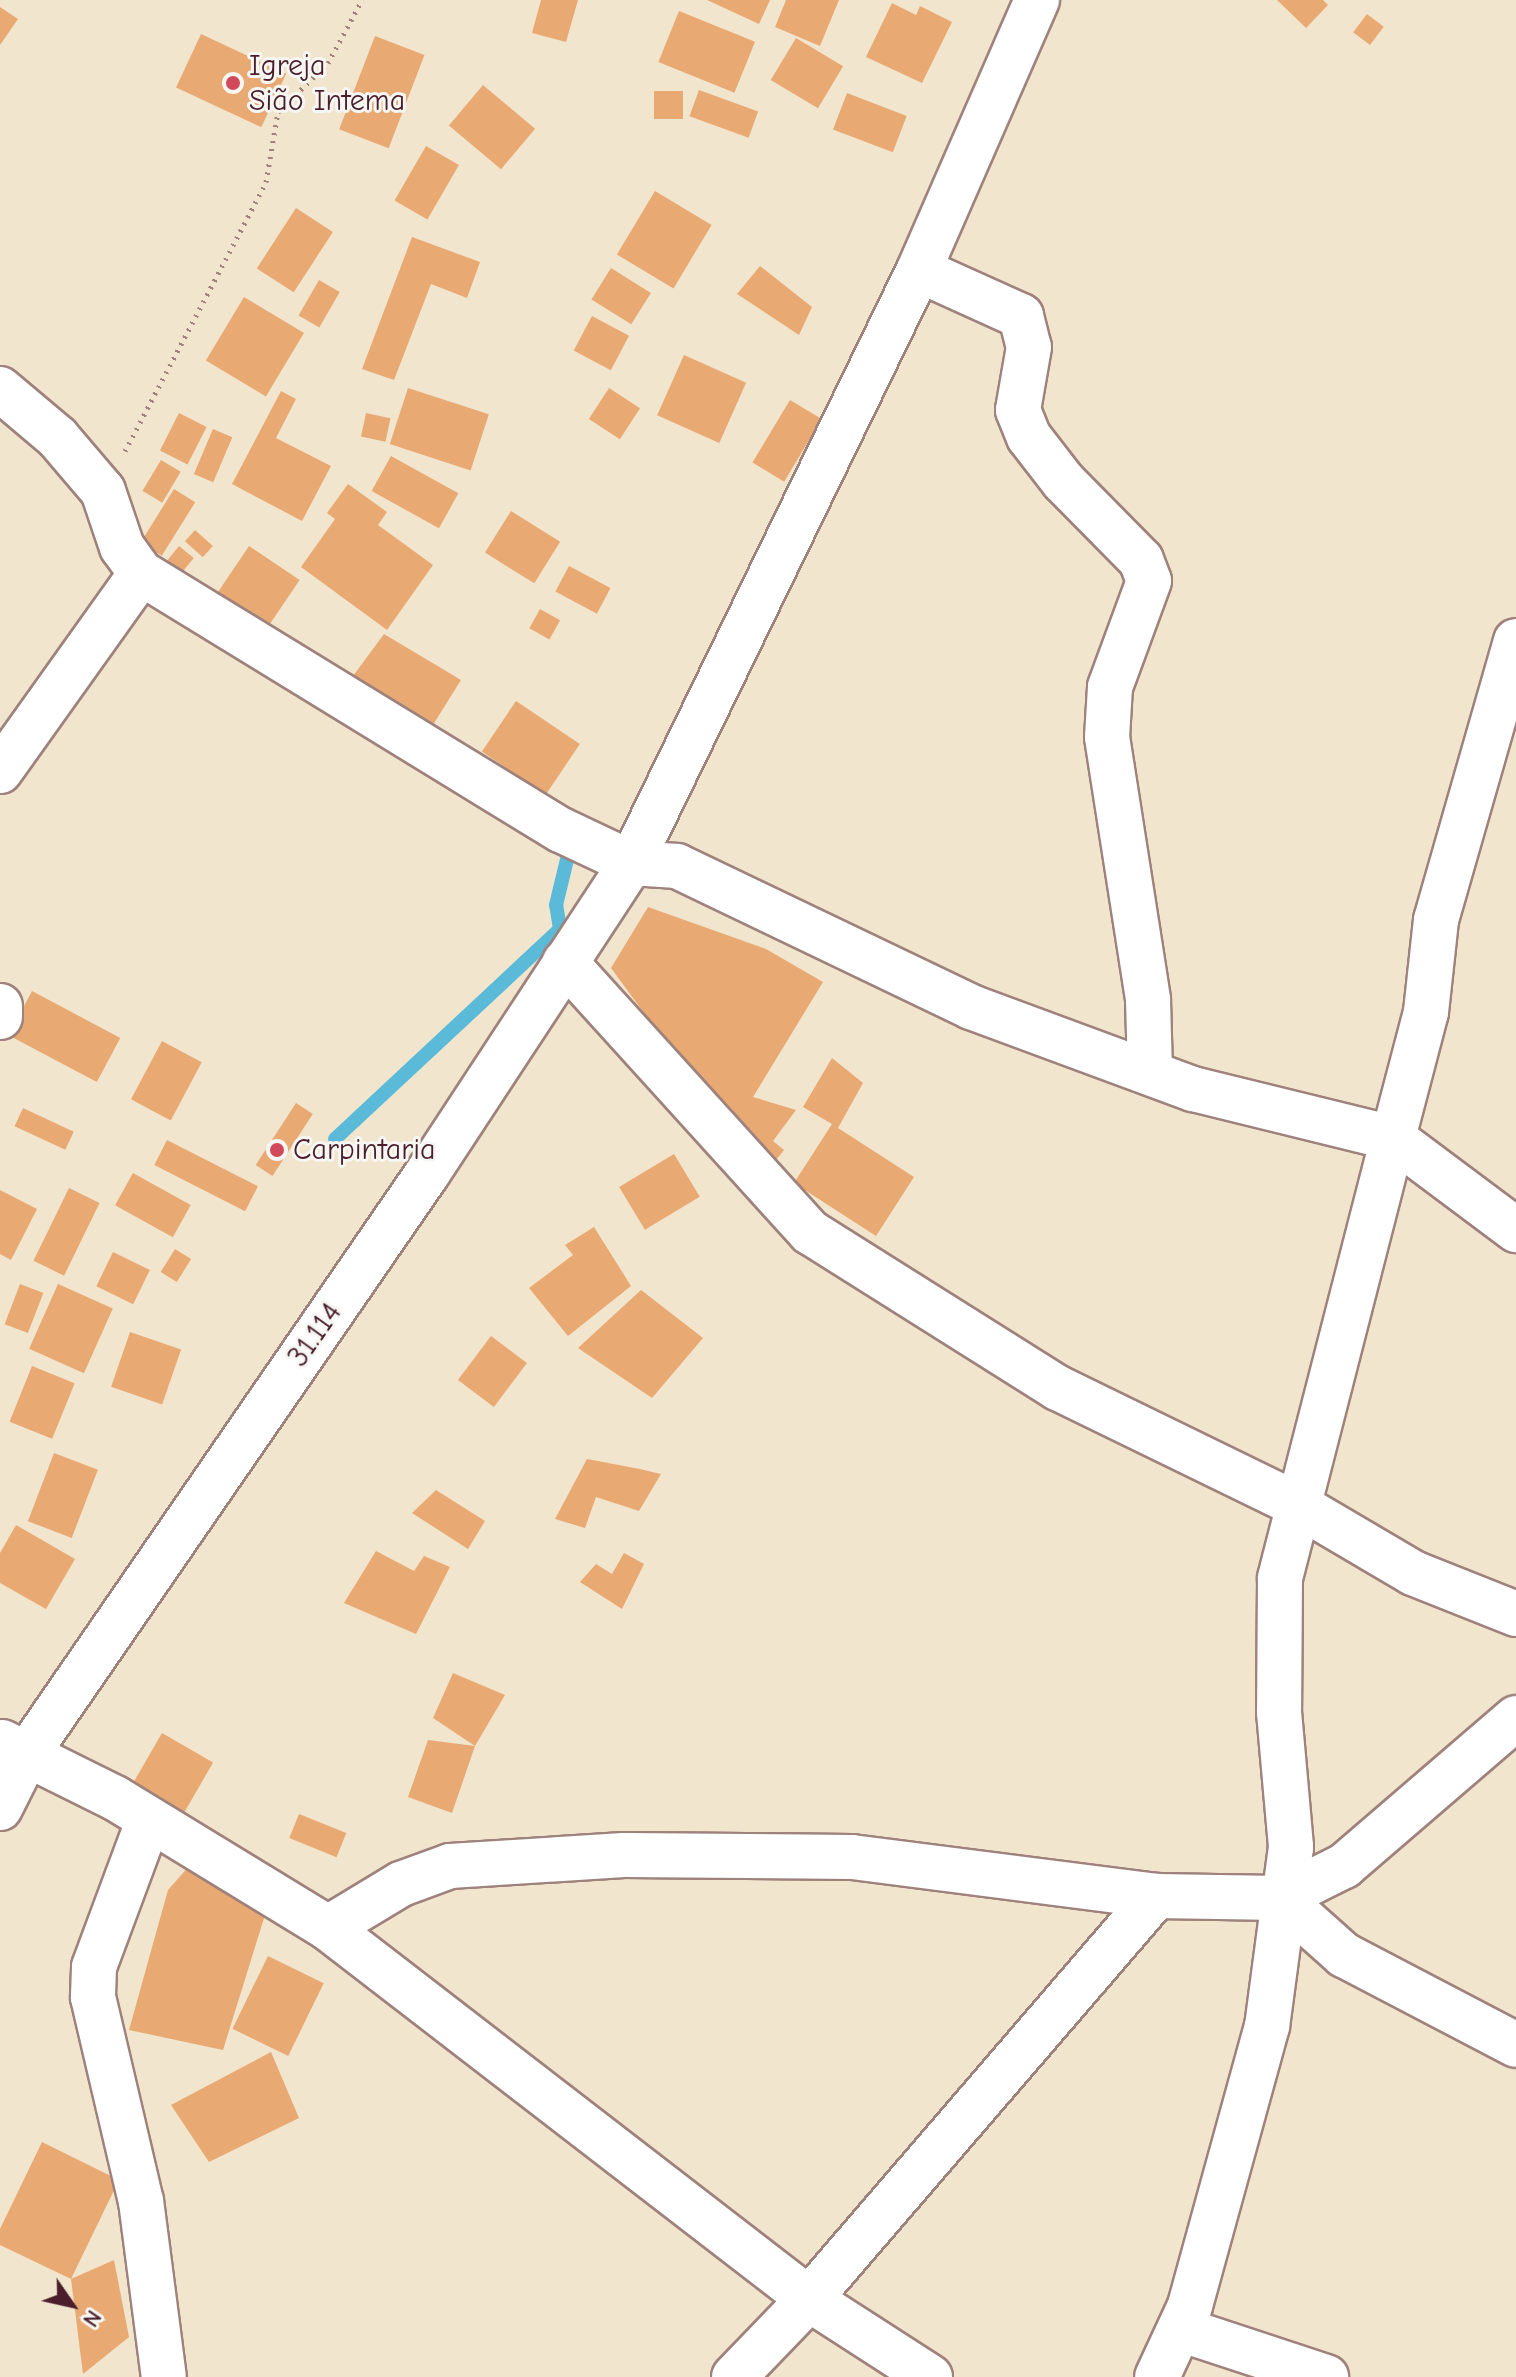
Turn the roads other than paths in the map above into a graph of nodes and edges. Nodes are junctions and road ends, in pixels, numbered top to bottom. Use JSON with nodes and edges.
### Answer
{"nodes":[{"id":1,"x":1037,"y":0,"type":"edge"},
{"id":2,"x":919,"y":270,"type":"junction"},
{"id":3,"x":0,"y":389,"type":"edge"},
{"id":4,"x":141,"y":573,"type":"junction"},
{"id":5,"x":1516,"y":641,"type":"edge"},
{"id":6,"x":0,"y":771,"type":"edge"},
{"id":7,"x":631,"y":863,"type":"junction"},
{"id":8,"x":565,"y":962,"type":"junction"},
{"id":9,"x":1150,"y":1070,"type":"junction"},
{"id":10,"x":1393,"y":1138,"type":"junction"},
{"id":11,"x":1516,"y":1230,"type":"edge"},
{"id":12,"x":1296,"y":1504,"type":"junction"},
{"id":13,"x":1516,"y":1614,"type":"edge"},
{"id":14,"x":1516,"y":1718,"type":"edge"},
{"id":15,"x":13,"y":1747,"type":"edge"},
{"id":16,"x":0,"y":1808,"type":"edge"},
{"id":17,"x":149,"y":1819,"type":"junction"},
{"id":18,"x":1156,"y":1896,"type":"junction"},
{"id":19,"x":1280,"y":1898,"type":"junction"},
{"id":20,"x":328,"y":1928,"type":"junction"},
{"id":21,"x":1516,"y":2045,"type":"edge"},
{"id":22,"x":809,"y":2299,"type":"junction"},
{"id":23,"x":1180,"y":2329,"type":"junction"},
{"id":24,"x":164,"y":2377,"type":"edge"},
{"id":25,"x":734,"y":2377,"type":"edge"},
{"id":26,"x":930,"y":2377,"type":"edge"},
{"id":27,"x":1157,"y":2377,"type":"edge"},
{"id":28,"x":1326,"y":2377,"type":"edge"}],
"edges":[{"from":1,"to":2,"type":"street","name":"31.114"},
{"from":2,"to":7,"type":"street","name":"31.114"},
{"from":2,"to":9,"type":"street"},
{"from":3,"to":4,"type":"street"},
{"from":4,"to":6,"type":"street"},
{"from":4,"to":7,"type":"street"},
{"from":5,"to":10,"type":"street"},
{"from":7,"to":8,"type":"street","name":"31.114"},
{"from":7,"to":9,"type":"street"},
{"from":8,"to":12,"type":"street"},
{"from":8,"to":15,"type":"street","name":"31.114"},
{"from":9,"to":10,"type":"street"},
{"from":10,"to":11,"type":"street"},
{"from":10,"to":12,"type":"street"},
{"from":12,"to":13,"type":"street"},
{"from":12,"to":19,"type":"street"},
{"from":14,"to":19,"type":"street"},
{"from":15,"to":16,"type":"street","name":"31.114"},
{"from":15,"to":17,"type":"street"},
{"from":17,"to":20,"type":"street"},
{"from":17,"to":24,"type":"street"},
{"from":18,"to":19,"type":"street"},
{"from":18,"to":20,"type":"street"},
{"from":18,"to":22,"type":"street"},
{"from":19,"to":21,"type":"street"},
{"from":19,"to":23,"type":"street"},
{"from":20,"to":22,"type":"street"},
{"from":22,"to":25,"type":"street"},
{"from":22,"to":26,"type":"street"},
{"from":23,"to":27,"type":"street"},
{"from":23,"to":28,"type":"street"}]}
